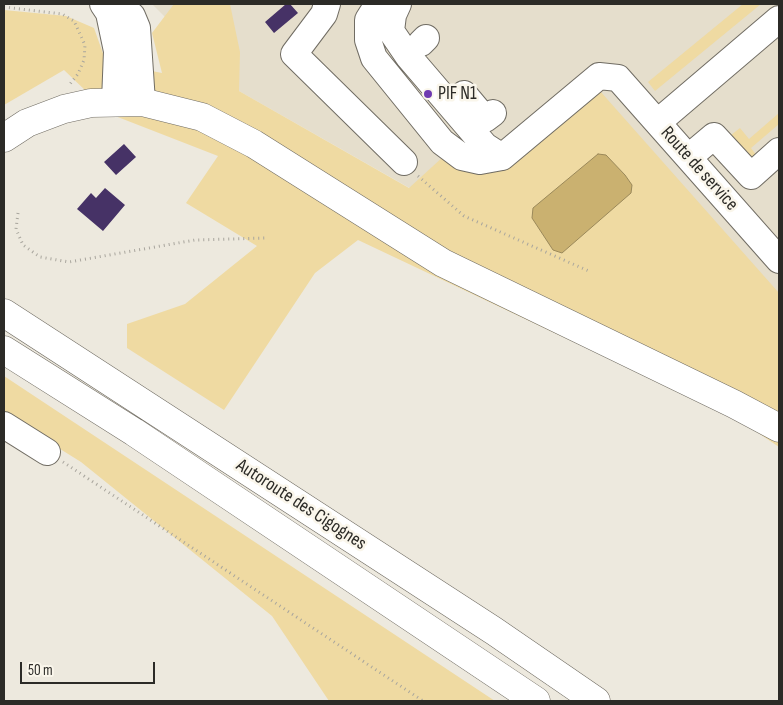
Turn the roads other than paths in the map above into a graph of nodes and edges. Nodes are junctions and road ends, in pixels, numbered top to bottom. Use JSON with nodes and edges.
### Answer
{"nodes":[{"id":1,"x":103,"y":4,"type":"edge"},
{"id":2,"x":110,"y":4,"type":"edge"},
{"id":3,"x":327,"y":4,"type":"edge"},
{"id":4,"x":390,"y":6,"type":"edge"},
{"id":5,"x":779,"y":19,"type":"edge"},
{"id":6,"x":115,"y":101,"type":"junction"},
{"id":7,"x":142,"y":102,"type":"junction"},
{"id":8,"x":493,"y":113,"type":"dead end"},
{"id":9,"x":658,"y":122,"type":"junction"},
{"id":10,"x":4,"y":138,"type":"edge"},
{"id":11,"x":779,"y":151,"type":"edge"},
{"id":12,"x":689,"y":157,"type":"junction"},
{"id":13,"x":404,"y":162,"type":"road end"},
{"id":14,"x":779,"y":260,"type":"edge"},
{"id":15,"x":4,"y":313,"type":"edge"},
{"id":16,"x":4,"y":350,"type":"edge"},
{"id":17,"x":4,"y":425,"type":"edge"},
{"id":18,"x":779,"y":428,"type":"edge"},
{"id":19,"x":47,"y":452,"type":"road end"},
{"id":20,"x":536,"y":701,"type":"edge"},
{"id":21,"x":596,"y":701,"type":"edge"}],
"edges":[{"from":1,"to":6,"type":"street"},
{"from":2,"to":7,"type":"street"},
{"from":3,"to":13,"type":"street"},
{"from":4,"to":8,"type":"street"},
{"from":4,"to":9,"type":"street","name":"Route de service"},
{"from":5,"to":9,"type":"street"},
{"from":6,"to":7,"type":"main road"},
{"from":6,"to":10,"type":"main road"},
{"from":7,"to":18,"type":"main road"},
{"from":9,"to":12,"type":"street","name":"Route de service"},
{"from":11,"to":12,"type":"street"},
{"from":12,"to":14,"type":"street","name":"Route de service"},
{"from":15,"to":21,"type":"main road","name":"Autoroute des Cigognes"},
{"from":16,"to":20,"type":"main road","name":"Autoroute des Cigognes"},
{"from":17,"to":19,"type":"street"}]}
